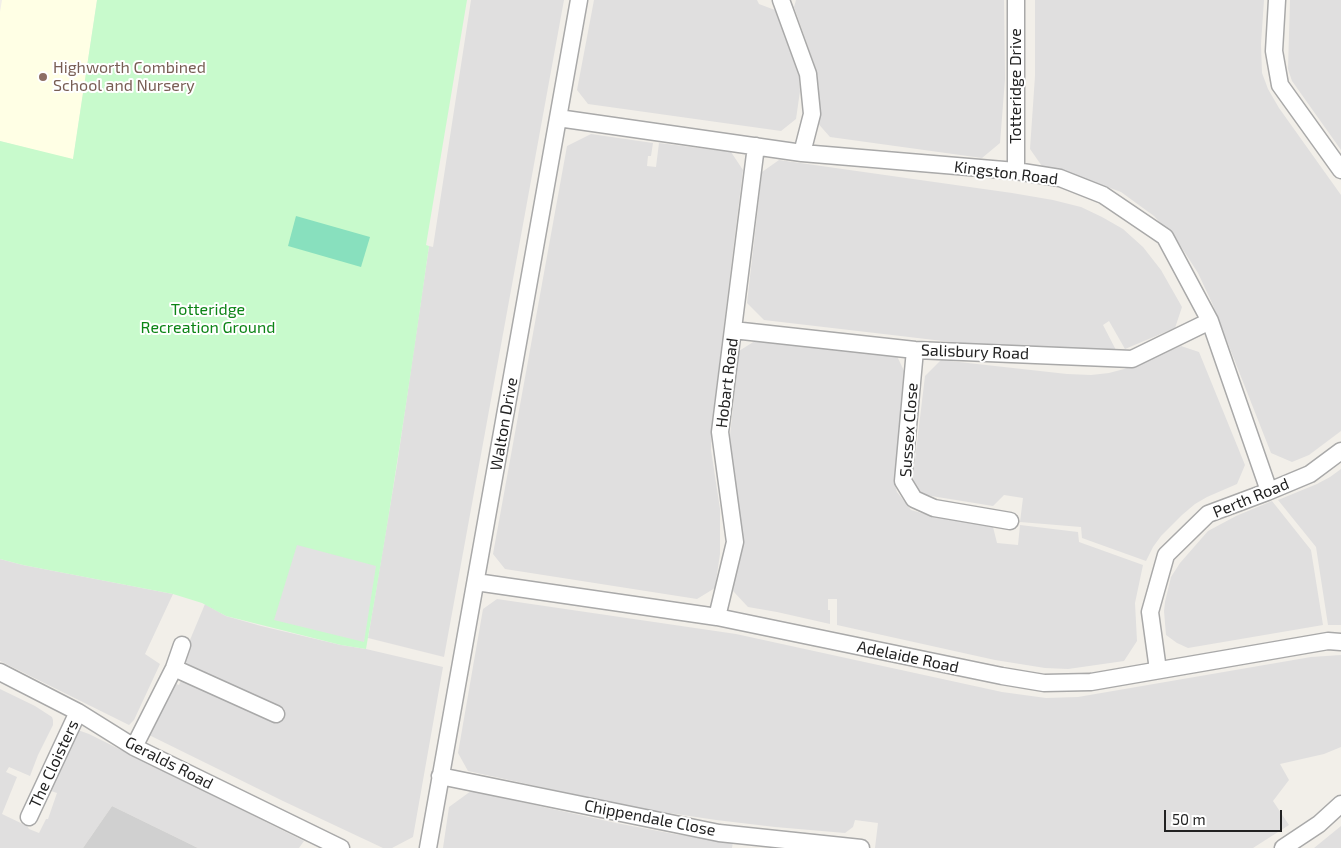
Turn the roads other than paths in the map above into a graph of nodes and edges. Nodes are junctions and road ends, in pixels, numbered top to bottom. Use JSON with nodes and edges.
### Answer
{"nodes":[{"id":1,"x":579,"y":0,"type":"edge"},
{"id":2,"x":781,"y":0,"type":"edge"},
{"id":3,"x":1016,"y":0,"type":"edge"},
{"id":4,"x":1277,"y":0,"type":"edge"},
{"id":5,"x":558,"y":118,"type":"junction"},
{"id":6,"x":756,"y":146,"type":"junction"},
{"id":7,"x":802,"y":153,"type":"junction"},
{"id":8,"x":1341,"y":170,"type":"edge"},
{"id":9,"x":1016,"y":172,"type":"junction"},
{"id":10,"x":1210,"y":321,"type":"junction"},
{"id":11,"x":733,"y":330,"type":"junction"},
{"id":12,"x":915,"y":350,"type":"junction"},
{"id":13,"x":1341,"y":451,"type":"edge"},
{"id":14,"x":1269,"y":491,"type":"junction"},
{"id":15,"x":1010,"y":521,"type":"dead end"},
{"id":16,"x":476,"y":582,"type":"junction"},
{"id":17,"x":717,"y":617,"type":"junction"},
{"id":18,"x":1341,"y":642,"type":"edge"},
{"id":19,"x":182,"y":645,"type":"dead end"},
{"id":20,"x":174,"y":668,"type":"junction"},
{"id":21,"x":1158,"y":670,"type":"junction"},
{"id":22,"x":0,"y":672,"type":"edge"},
{"id":23,"x":78,"y":712,"type":"junction"},
{"id":24,"x":276,"y":714,"type":"dead end"},
{"id":25,"x":134,"y":747,"type":"junction"},
{"id":26,"x":440,"y":776,"type":"junction"},
{"id":27,"x":1341,"y":804,"type":"edge"},
{"id":28,"x":29,"y":817,"type":"dead end"},
{"id":29,"x":341,"y":848,"type":"edge"},
{"id":30,"x":428,"y":848,"type":"edge"},
{"id":31,"x":861,"y":848,"type":"edge"},
{"id":32,"x":1283,"y":848,"type":"edge"}],
"edges":[{"from":1,"to":5,"type":"street","name":"Walton Drive"},
{"from":2,"to":7,"type":"street"},
{"from":3,"to":9,"type":"street","name":"Totteridge Drive"},
{"from":4,"to":8,"type":"street"},
{"from":5,"to":6,"type":"street","name":"Kingston Road"},
{"from":5,"to":16,"type":"street","name":"Walton Drive"},
{"from":6,"to":7,"type":"street","name":"Kingston Road"},
{"from":6,"to":11,"type":"street","name":"Hobart Road"},
{"from":7,"to":9,"type":"street","name":"Kingston Road"},
{"from":9,"to":10,"type":"street","name":"Kingston Road"},
{"from":10,"to":12,"type":"street","name":"Salisbury Road"},
{"from":10,"to":14,"type":"street","name":"Kingston Road"},
{"from":11,"to":12,"type":"street","name":"Salisbury Road"},
{"from":11,"to":17,"type":"street","name":"Hobart Road"},
{"from":12,"to":15,"type":"street","name":"Sussex Close"},
{"from":13,"to":14,"type":"street","name":"Perth Road"},
{"from":14,"to":21,"type":"street","name":"Perth Road"},
{"from":16,"to":17,"type":"street","name":"Adelaide Road"},
{"from":16,"to":26,"type":"street","name":"Walton Drive"},
{"from":17,"to":21,"type":"street","name":"Adelaide Road"},
{"from":18,"to":21,"type":"street","name":"Adelaide Road"},
{"from":19,"to":20,"type":"street"},
{"from":20,"to":24,"type":"street"},
{"from":20,"to":25,"type":"street"},
{"from":22,"to":23,"type":"street","name":"Geralds Road"},
{"from":23,"to":25,"type":"street","name":"Geralds Road"},
{"from":23,"to":28,"type":"street","name":"The Cloisters"},
{"from":25,"to":29,"type":"street","name":"Geralds Road"},
{"from":26,"to":30,"type":"street","name":"Walton Drive"},
{"from":26,"to":31,"type":"street","name":"Chippendale Close"},
{"from":27,"to":32,"type":"street"}]}
